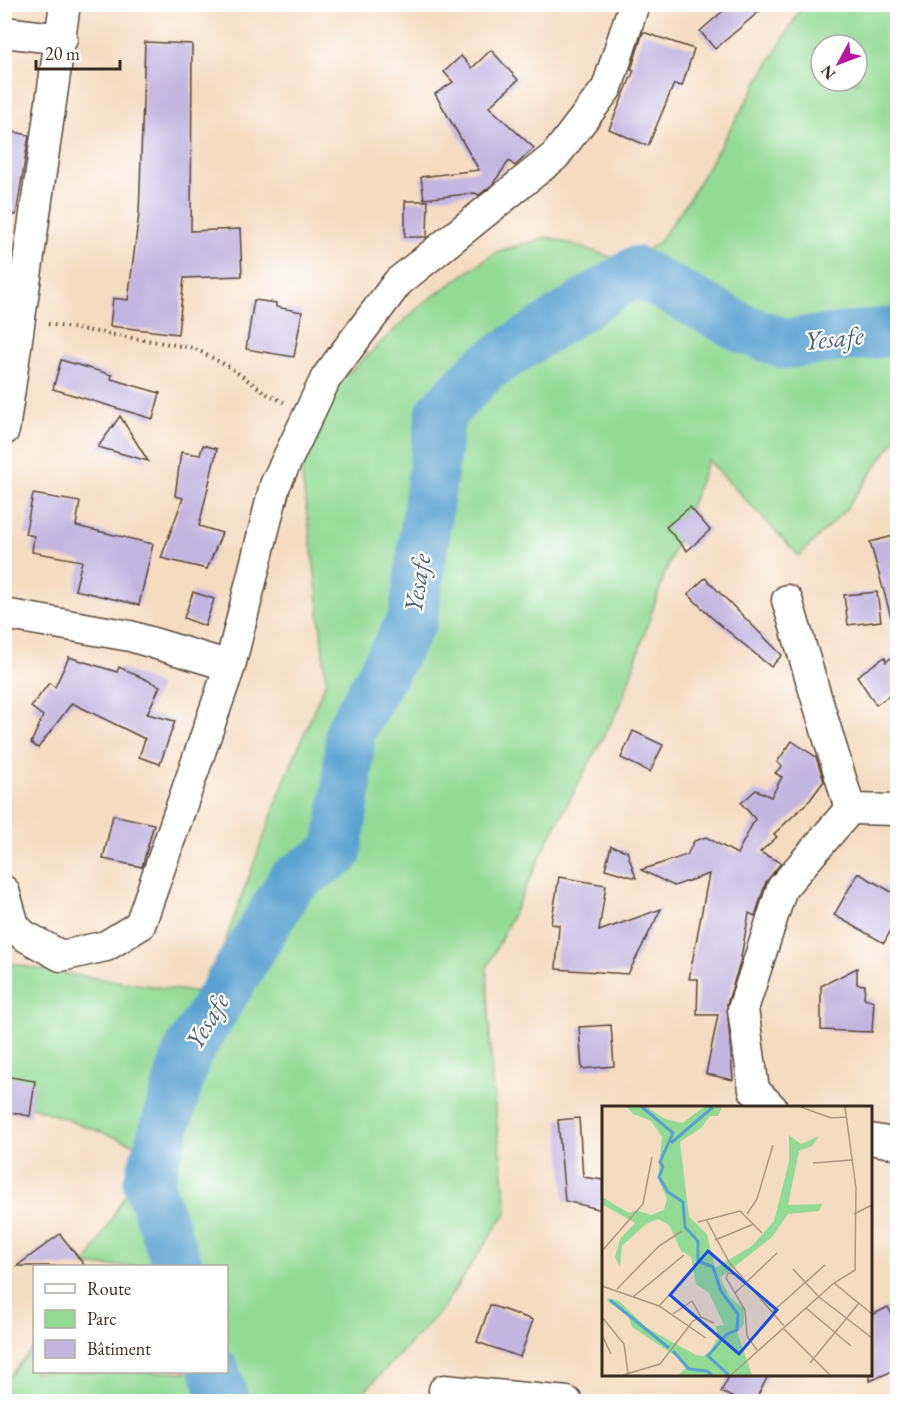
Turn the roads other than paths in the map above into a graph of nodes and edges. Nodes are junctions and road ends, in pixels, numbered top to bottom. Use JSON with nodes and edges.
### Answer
{"nodes":[{"id":1,"x":65,"y":4,"type":"edge"},
{"id":2,"x":634,"y":4,"type":"edge"},
{"id":3,"x":4,"y":32,"type":"edge"},
{"id":4,"x":62,"y":39,"type":"junction"},
{"id":5,"x":4,"y":430,"type":"edge"},
{"id":6,"x":787,"y":600,"type":"dead end"},
{"id":7,"x":4,"y":614,"type":"edge"},
{"id":8,"x":230,"y":666,"type":"junction"},
{"id":9,"x":850,"y":809,"type":"junction"},
{"id":10,"x":897,"y":810,"type":"edge"},
{"id":11,"x":4,"y":891,"type":"edge"},
{"id":12,"x":771,"y":1106,"type":"edge"},
{"id":13,"x":872,"y":1140,"type":"edge"},
{"id":14,"x":897,"y":1144,"type":"edge"},
{"id":15,"x":444,"y":1390,"type":"dead end"},
{"id":16,"x":567,"y":1401,"type":"edge"}],
"edges":[{"from":1,"to":4,"type":"street"},
{"from":2,"to":8,"type":"street"},
{"from":3,"to":4,"type":"street"},
{"from":4,"to":5,"type":"street"},
{"from":6,"to":9,"type":"street"},
{"from":7,"to":8,"type":"street"},
{"from":8,"to":11,"type":"street"},
{"from":9,"to":10,"type":"street"},
{"from":9,"to":12,"type":"street"},
{"from":13,"to":14,"type":"street"},
{"from":15,"to":16,"type":"street"}]}
